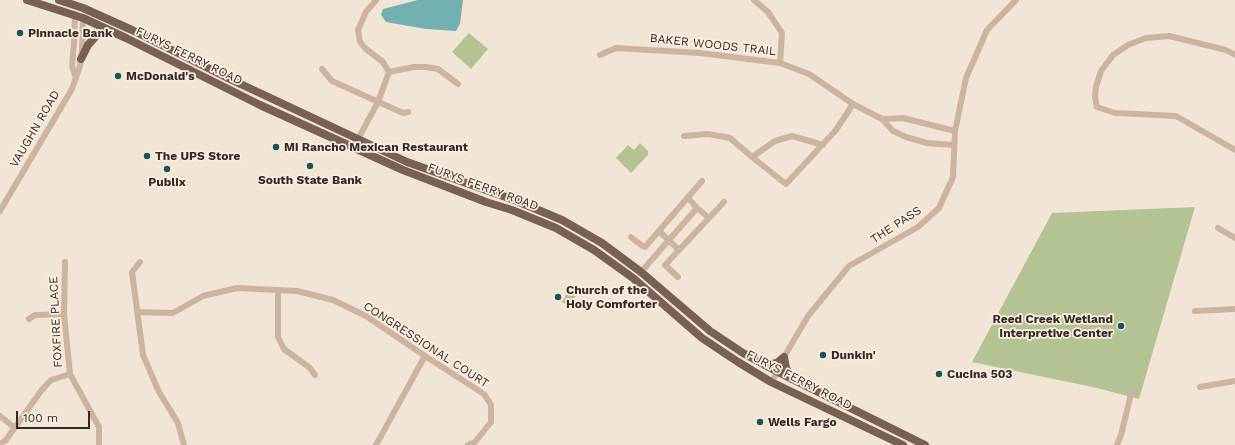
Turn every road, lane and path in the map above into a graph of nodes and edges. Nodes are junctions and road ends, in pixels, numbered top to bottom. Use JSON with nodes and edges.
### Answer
{"nodes":[{"id":1,"x":28,"y":0,"type":"edge"},
{"id":2,"x":59,"y":0,"type":"edge"},
{"id":3,"x":376,"y":0,"type":"edge"},
{"id":4,"x":754,"y":0,"type":"edge"},
{"id":5,"x":1016,"y":0,"type":"edge"},
{"id":6,"x":74,"y":2,"type":"edge"},
{"id":7,"x":83,"y":4,"type":"edge"},
{"id":8,"x":79,"y":17,"type":"junction"},
{"id":9,"x":112,"y":32,"type":"junction"},
{"id":10,"x":600,"y":55,"type":"dead end"},
{"id":11,"x":1235,"y":55,"type":"edge"},
{"id":12,"x":81,"y":59,"type":"junction"},
{"id":13,"x":780,"y":63,"type":"junction"},
{"id":14,"x":322,"y":69,"type":"dead end"},
{"id":15,"x":389,"y":72,"type":"junction"},
{"id":16,"x":76,"y":78,"type":"junction"},
{"id":17,"x":458,"y":84,"type":"dead end"},
{"id":18,"x":378,"y":102,"type":"junction"},
{"id":19,"x":853,"y":104,"type":"junction"},
{"id":20,"x":408,"y":112,"type":"dead end"},
{"id":21,"x":882,"y":119,"type":"junction"},
{"id":22,"x":955,"y":131,"type":"junction"},
{"id":23,"x":684,"y":136,"type":"dead end"},
{"id":24,"x":358,"y":139,"type":"junction"},
{"id":25,"x":823,"y":145,"type":"junction"},
{"id":26,"x":954,"y":145,"type":"junction"},
{"id":27,"x":1235,"y":150,"type":"edge"},
{"id":28,"x":752,"y":158,"type":"junction"},
{"id":29,"x":702,"y":181,"type":"dead end"},
{"id":30,"x":688,"y":198,"type":"junction"},
{"id":31,"x":724,"y":202,"type":"dead end"},
{"id":32,"x":697,"y":208,"type":"junction"},
{"id":33,"x":0,"y":211,"type":"edge"},
{"id":34,"x":709,"y":218,"type":"junction"},
{"id":35,"x":1218,"y":228,"type":"dead end"},
{"id":36,"x":659,"y":231,"type":"junction"},
{"id":37,"x":631,"y":237,"type":"dead end"},
{"id":38,"x":1235,"y":238,"type":"edge"},
{"id":39,"x":669,"y":241,"type":"junction"},
{"id":40,"x":679,"y":250,"type":"junction"},
{"id":41,"x":65,"y":262,"type":"dead end"},
{"id":42,"x":140,"y":262,"type":"dead end"},
{"id":43,"x":641,"y":272,"type":"junction"},
{"id":44,"x":678,"y":277,"type":"dead end"},
{"id":45,"x":278,"y":290,"type":"junction"},
{"id":46,"x":1235,"y":309,"type":"edge"},
{"id":47,"x":1195,"y":311,"type":"dead end"},
{"id":48,"x":137,"y":312,"type":"junction"},
{"id":49,"x":64,"y":314,"type":"junction"},
{"id":50,"x":29,"y":319,"type":"dead end"},
{"id":51,"x":425,"y":356,"type":"junction"},
{"id":52,"x":784,"y":357,"type":"junction"},
{"id":53,"x":765,"y":365,"type":"junction"},
{"id":54,"x":778,"y":372,"type":"junction"},
{"id":55,"x":70,"y":374,"type":"junction"},
{"id":56,"x":315,"y":375,"type":"dead end"},
{"id":57,"x":792,"y":379,"type":"junction"},
{"id":58,"x":1235,"y":381,"type":"edge"},
{"id":59,"x":771,"y":382,"type":"junction"},
{"id":60,"x":1200,"y":387,"type":"dead end"},
{"id":61,"x":1132,"y":390,"type":"dead end"},
{"id":62,"x":0,"y":416,"type":"edge"},
{"id":63,"x":15,"y":428,"type":"junction"},
{"id":64,"x":0,"y":444,"type":"edge"},
{"id":65,"x":99,"y":445,"type":"edge"},
{"id":66,"x":184,"y":445,"type":"edge"},
{"id":67,"x":376,"y":445,"type":"edge"},
{"id":68,"x":468,"y":445,"type":"edge"},
{"id":69,"x":903,"y":445,"type":"edge"},
{"id":70,"x":925,"y":445,"type":"edge"},
{"id":71,"x":1117,"y":445,"type":"edge"}],
"edges":[{"from":1,"to":8,"type":"main road","name":"FURYS FERRY ROAD"},
{"from":2,"to":6,"type":"main road","name":"FURYS FERRY ROAD"},
{"from":3,"to":15,"type":"street"},
{"from":4,"to":13,"type":"street"},
{"from":5,"to":22,"type":"street","name":"THE PASS"},
{"from":6,"to":7,"type":"main road","name":"FURYS FERRY ROAD"},
{"from":6,"to":8,"type":"main road"},
{"from":7,"to":8,"type":"main road"},
{"from":7,"to":24,"type":"main road","name":"FURYS FERRY ROAD"},
{"from":8,"to":9,"type":"main road","name":"FURYS FERRY ROAD"},
{"from":8,"to":12,"type":"street","name":"VAUGHN ROAD"},
{"from":8,"to":16,"type":"street"},
{"from":9,"to":12,"type":"main road"},
{"from":9,"to":59,"type":"main road","name":"FURYS FERRY ROAD"},
{"from":10,"to":13,"type":"street","name":"BAKER WOODS TRAIL"},
{"from":11,"to":27,"type":"street"},
{"from":12,"to":16,"type":"street","name":"VAUGHN ROAD"},
{"from":13,"to":19,"type":"street","name":"BAKER WOODS TRAIL"},
{"from":14,"to":18,"type":"street"},
{"from":15,"to":17,"type":"street"},
{"from":15,"to":18,"type":"street"},
{"from":16,"to":33,"type":"street","name":"VAUGHN ROAD"},
{"from":18,"to":20,"type":"street"},
{"from":18,"to":24,"type":"street"},
{"from":19,"to":21,"type":"street","name":"BAKER WOODS TRAIL"},
{"from":19,"to":25,"type":"street"},
{"from":21,"to":22,"type":"street"},
{"from":21,"to":26,"type":"street","name":"BAKER WOODS TRAIL"},
{"from":22,"to":26,"type":"street","name":"THE PASS"},
{"from":23,"to":28,"type":"street"},
{"from":24,"to":43,"type":"main road","name":"FURYS FERRY ROAD"},
{"from":25,"to":28,"type":"street"},
{"from":25,"to":28,"type":"street"},
{"from":26,"to":52,"type":"street","name":"THE PASS"},
{"from":29,"to":30,"type":"street"},
{"from":30,"to":32,"type":"street"},
{"from":30,"to":36,"type":"street"},
{"from":31,"to":34,"type":"street"},
{"from":32,"to":34,"type":"street"},
{"from":32,"to":39,"type":"street"},
{"from":34,"to":40,"type":"street"},
{"from":35,"to":38,"type":"street"},
{"from":36,"to":37,"type":"street"},
{"from":36,"to":39,"type":"street"},
{"from":39,"to":40,"type":"street"},
{"from":39,"to":43,"type":"street"},
{"from":40,"to":44,"type":"street"},
{"from":41,"to":49,"type":"street","name":"FOXFIRE PLACE"},
{"from":42,"to":48,"type":"street"},
{"from":43,"to":53,"type":"main road","name":"FURYS FERRY ROAD"},
{"from":45,"to":48,"type":"street","name":"CONGRESSIONAL COURT"},
{"from":45,"to":51,"type":"street","name":"CONGRESSIONAL COURT"},
{"from":45,"to":56,"type":"street"},
{"from":46,"to":47,"type":"street"},
{"from":48,"to":66,"type":"street"},
{"from":49,"to":50,"type":"street"},
{"from":49,"to":55,"type":"street","name":"FOXFIRE PLACE"},
{"from":51,"to":67,"type":"street"},
{"from":51,"to":68,"type":"street","name":"CONGRESSIONAL COURT"},
{"from":52,"to":53,"type":"main road"},
{"from":52,"to":54,"type":"street","name":"THE PASS"},
{"from":52,"to":57,"type":"main road"},
{"from":53,"to":54,"type":"main road","name":"FURYS FERRY ROAD"},
{"from":54,"to":57,"type":"main road","name":"FURYS FERRY ROAD"},
{"from":54,"to":59,"type":"street","name":"THE PASS"},
{"from":55,"to":63,"type":"street"},
{"from":55,"to":65,"type":"street","name":"FOXFIRE PLACE"},
{"from":57,"to":70,"type":"main road","name":"FURYS FERRY ROAD"},
{"from":58,"to":60,"type":"street"},
{"from":59,"to":69,"type":"main road","name":"FURYS FERRY ROAD"},
{"from":61,"to":71,"type":"street"},
{"from":62,"to":63,"type":"street"},
{"from":63,"to":64,"type":"street"}]}
